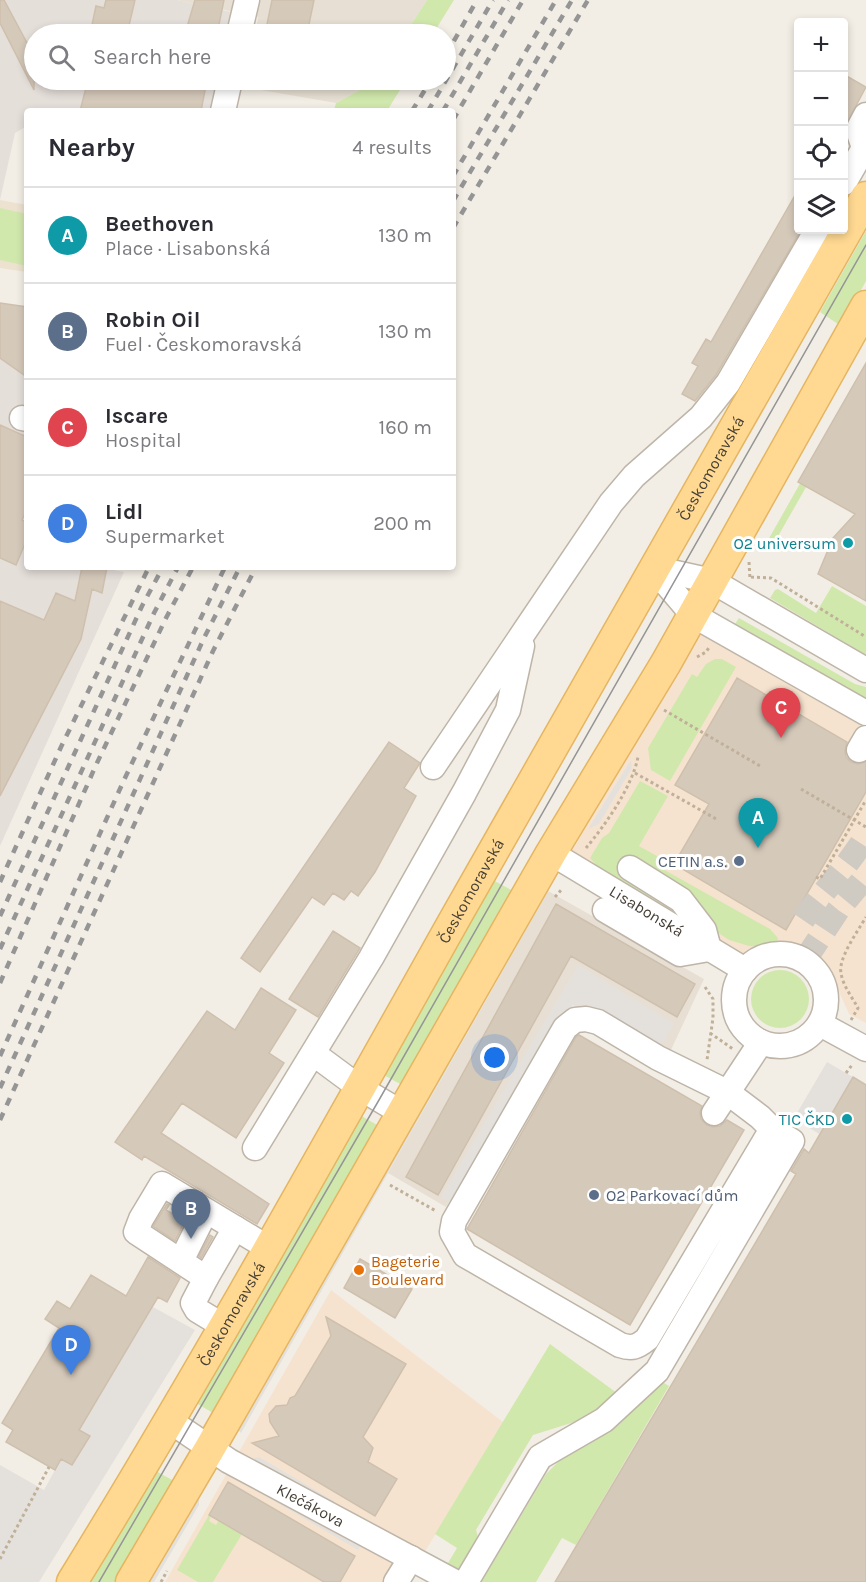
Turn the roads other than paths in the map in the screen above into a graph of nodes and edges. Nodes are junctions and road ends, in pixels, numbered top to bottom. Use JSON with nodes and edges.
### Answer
{"nodes":[{"id":1,"x":247,"y":0,"type":"edge"},
{"id":2,"x":241,"y":24,"type":"edge"},
{"id":3,"x":228,"y":90,"type":"edge"},
{"id":4,"x":224,"y":108,"type":"edge"},
{"id":5,"x":866,"y":115,"type":"edge"},
{"id":6,"x":845,"y":180,"type":"edge"},
{"id":7,"x":866,"y":197,"type":"edge"},
{"id":8,"x":815,"y":234,"type":"edge"},
{"id":9,"x":866,"y":306,"type":"edge"},
{"id":10,"x":739,"y":391,"type":"junction"},
{"id":11,"x":653,"y":568,"type":"junction"},
{"id":12,"x":712,"y":581,"type":"junction"},
{"id":13,"x":693,"y":615,"type":"junction"},
{"id":14,"x":525,"y":632,"type":"junction"},
{"id":15,"x":866,"y":670,"type":"edge"},
{"id":16,"x":865,"y":717,"type":"edge"},
{"id":17,"x":433,"y":767,"type":"dead end"},
{"id":18,"x":551,"y":853,"type":"junction"},
{"id":19,"x":630,"y":868,"type":"dead end"},
{"id":20,"x":605,"y":910,"type":"dead end"},
{"id":21,"x":709,"y":949,"type":"junction"},
{"id":22,"x":745,"y":970,"type":"junction"},
{"id":23,"x":820,"y":1024,"type":"junction"},
{"id":24,"x":761,"y":1042,"type":"junction"},
{"id":25,"x":866,"y":1050,"type":"edge"},
{"id":26,"x":314,"y":1054,"type":"junction"},
{"id":27,"x":360,"y":1088,"type":"junction"},
{"id":28,"x":727,"y":1092,"type":"junction"},
{"id":29,"x":402,"y":1113,"type":"junction"},
{"id":30,"x":714,"y":1113,"type":"dead end"},
{"id":31,"x":772,"y":1129,"type":"junction"},
{"id":32,"x":255,"y":1148,"type":"dead end"},
{"id":33,"x":207,"y":1211,"type":"junction"},
{"id":34,"x":235,"y":1228,"type":"junction"},
{"id":35,"x":270,"y":1249,"type":"junction"},
{"id":36,"x":181,"y":1261,"type":"junction"},
{"id":37,"x":206,"y":1278,"type":"junction"},
{"id":38,"x":225,"y":1328,"type":"junction"},
{"id":39,"x":170,"y":1421,"type":"junction"},
{"id":40,"x":210,"y":1448,"type":"junction"},
{"id":41,"x":411,"y":1558,"type":"junction"},
{"id":42,"x":72,"y":1582,"type":"edge"},
{"id":43,"x":131,"y":1582,"type":"edge"},
{"id":44,"x":396,"y":1582,"type":"edge"},
{"id":45,"x":455,"y":1582,"type":"edge"},
{"id":46,"x":466,"y":1582,"type":"edge"}],
"edges":[{"from":1,"to":2,"type":"street"},
{"from":3,"to":4,"type":"street"},
{"from":5,"to":6,"type":"street"},
{"from":7,"to":10,"type":"main road","name":"Českomoravská"},
{"from":8,"to":10,"type":"street"},
{"from":9,"to":12,"type":"main road"},
{"from":10,"to":11,"type":"main road","name":"Českomoravská"},
{"from":10,"to":14,"type":"street"},
{"from":11,"to":12,"type":"street"},
{"from":11,"to":13,"type":"street"},
{"from":11,"to":27,"type":"main road","name":"Českomoravská"},
{"from":12,"to":13,"type":"main road"},
{"from":12,"to":15,"type":"street"},
{"from":13,"to":16,"type":"street"},
{"from":13,"to":18,"type":"main road"},
{"from":14,"to":17,"type":"street"},
{"from":14,"to":26,"type":"street"},
{"from":18,"to":21,"type":"street","name":"Lisabonská"},
{"from":18,"to":29,"type":"main road"},
{"from":19,"to":21,"type":"street"},
{"from":20,"to":21,"type":"street"},
{"from":21,"to":22,"type":"street","name":"Lisabonská"},
{"from":22,"to":23,"type":"street"},
{"from":22,"to":24,"type":"street"},
{"from":23,"to":24,"type":"street"},
{"from":23,"to":25,"type":"street"},
{"from":24,"to":28,"type":"street"},
{"from":26,"to":27,"type":"street"},
{"from":26,"to":32,"type":"street"},
{"from":27,"to":29,"type":"street"},
{"from":27,"to":35,"type":"main road","name":"Českomoravská"},
{"from":28,"to":30,"type":"street"},
{"from":28,"to":31,"type":"street"},
{"from":28,"to":31,"type":"street"},
{"from":29,"to":40,"type":"main road"},
{"from":31,"to":46,"type":"street"},
{"from":33,"to":34,"type":"street"},
{"from":33,"to":36,"type":"street"},
{"from":33,"to":36,"type":"street"},
{"from":34,"to":35,"type":"street"},
{"from":34,"to":37,"type":"street"},
{"from":35,"to":38,"type":"main road","name":"Českomoravská"},
{"from":36,"to":37,"type":"street"},
{"from":37,"to":38,"type":"street"},
{"from":38,"to":39,"type":"main road","name":"Českomoravská"},
{"from":39,"to":40,"type":"street","name":"Klečákova"},
{"from":39,"to":42,"type":"main road","name":"Českomoravská"},
{"from":40,"to":41,"type":"street","name":"Klečákova"},
{"from":40,"to":43,"type":"main road"},
{"from":41,"to":44,"type":"street"},
{"from":41,"to":45,"type":"street","name":"Klečákova"}]}
